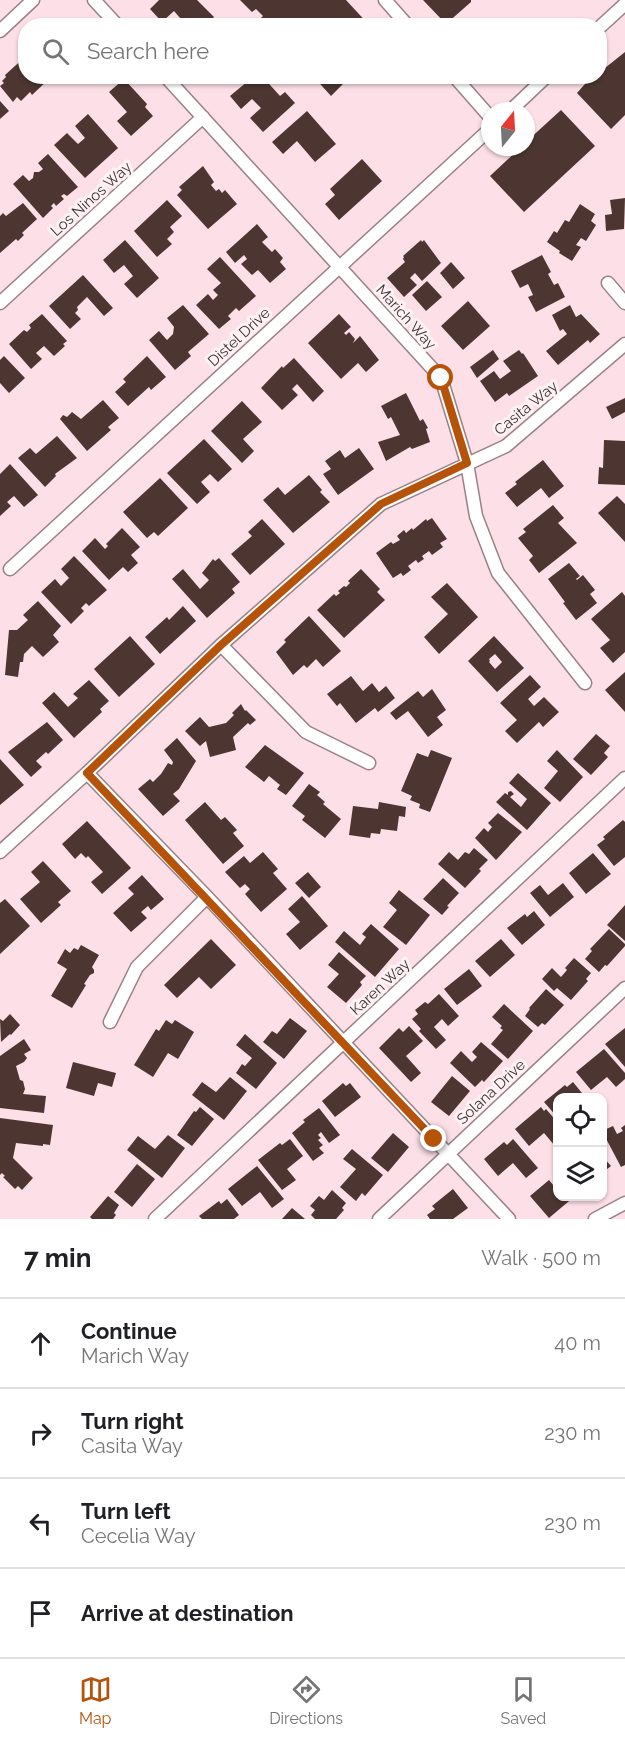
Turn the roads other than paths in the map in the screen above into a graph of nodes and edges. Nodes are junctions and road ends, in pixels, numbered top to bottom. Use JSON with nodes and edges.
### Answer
{"nodes":[{"id":1,"x":33,"y":0,"type":"edge"},
{"id":2,"x":94,"y":0,"type":"edge"},
{"id":3,"x":385,"y":0,"type":"edge"},
{"id":4,"x":625,"y":4,"type":"edge"},
{"id":5,"x":111,"y":18,"type":"edge"},
{"id":6,"x":401,"y":18,"type":"edge"},
{"id":7,"x":607,"y":21,"type":"edge"},
{"id":8,"x":0,"y":31,"type":"edge"},
{"id":9,"x":172,"y":84,"type":"edge"},
{"id":10,"x":461,"y":84,"type":"edge"},
{"id":11,"x":539,"y":84,"type":"edge"},
{"id":12,"x":520,"y":102,"type":"edge"},
{"id":13,"x":481,"y":107,"type":"edge"},
{"id":14,"x":203,"y":117,"type":"junction"},
{"id":15,"x":481,"y":137,"type":"edge"},
{"id":16,"x":340,"y":266,"type":"junction"},
{"id":17,"x":608,"y":283,"type":"dead end"},
{"id":18,"x":0,"y":303,"type":"edge"},
{"id":19,"x":625,"y":303,"type":"edge"},
{"id":20,"x":625,"y":344,"type":"edge"},
{"id":21,"x":467,"y":463,"type":"junction"},
{"id":22,"x":10,"y":569,"type":"dead end"},
{"id":23,"x":221,"y":645,"type":"junction"},
{"id":24,"x":585,"y":683,"type":"dead end"},
{"id":25,"x":369,"y":763,"type":"dead end"},
{"id":26,"x":87,"y":773,"type":"junction"},
{"id":27,"x":625,"y":778,"type":"edge"},
{"id":28,"x":0,"y":852,"type":"edge"},
{"id":29,"x":207,"y":897,"type":"junction"},
{"id":30,"x":625,"y":988,"type":"edge"},
{"id":31,"x":110,"y":1022,"type":"dead end"},
{"id":32,"x":343,"y":1042,"type":"junction"},
{"id":33,"x":448,"y":1153,"type":"junction"},
{"id":34,"x":625,"y":1203,"type":"edge"},
{"id":35,"x":155,"y":1219,"type":"edge"},
{"id":36,"x":379,"y":1219,"type":"edge"},
{"id":37,"x":509,"y":1219,"type":"edge"},
{"id":38,"x":595,"y":1219,"type":"edge"}],
"edges":[{"from":1,"to":8,"type":"street"},
{"from":2,"to":5,"type":"street"},
{"from":3,"to":6,"type":"street"},
{"from":4,"to":7,"type":"street"},
{"from":9,"to":14,"type":"street","name":"Marich Way"},
{"from":10,"to":13,"type":"street"},
{"from":11,"to":12,"type":"street"},
{"from":14,"to":16,"type":"street","name":"Marich Way"},
{"from":14,"to":18,"type":"street","name":"Los Ninos Way"},
{"from":15,"to":16,"type":"street","name":"Distel Drive"},
{"from":16,"to":21,"type":"street","name":"Marich Way"},
{"from":16,"to":22,"type":"street","name":"Distel Drive"},
{"from":17,"to":19,"type":"street"},
{"from":20,"to":21,"type":"street","name":"Casita Way"},
{"from":21,"to":23,"type":"street","name":"Casita Way"},
{"from":21,"to":24,"type":"street","name":"Marich Way"},
{"from":23,"to":25,"type":"street"},
{"from":23,"to":26,"type":"street","name":"Casita Way"},
{"from":26,"to":28,"type":"street","name":"Casita Way"},
{"from":26,"to":29,"type":"street"},
{"from":27,"to":32,"type":"street","name":"Karen Way"},
{"from":29,"to":31,"type":"street"},
{"from":29,"to":32,"type":"street"},
{"from":30,"to":33,"type":"street","name":"Solana Drive"},
{"from":32,"to":33,"type":"street"},
{"from":32,"to":35,"type":"street","name":"Karen Way"},
{"from":33,"to":36,"type":"street","name":"Solana Drive"},
{"from":33,"to":37,"type":"street"},
{"from":34,"to":38,"type":"street"}]}
